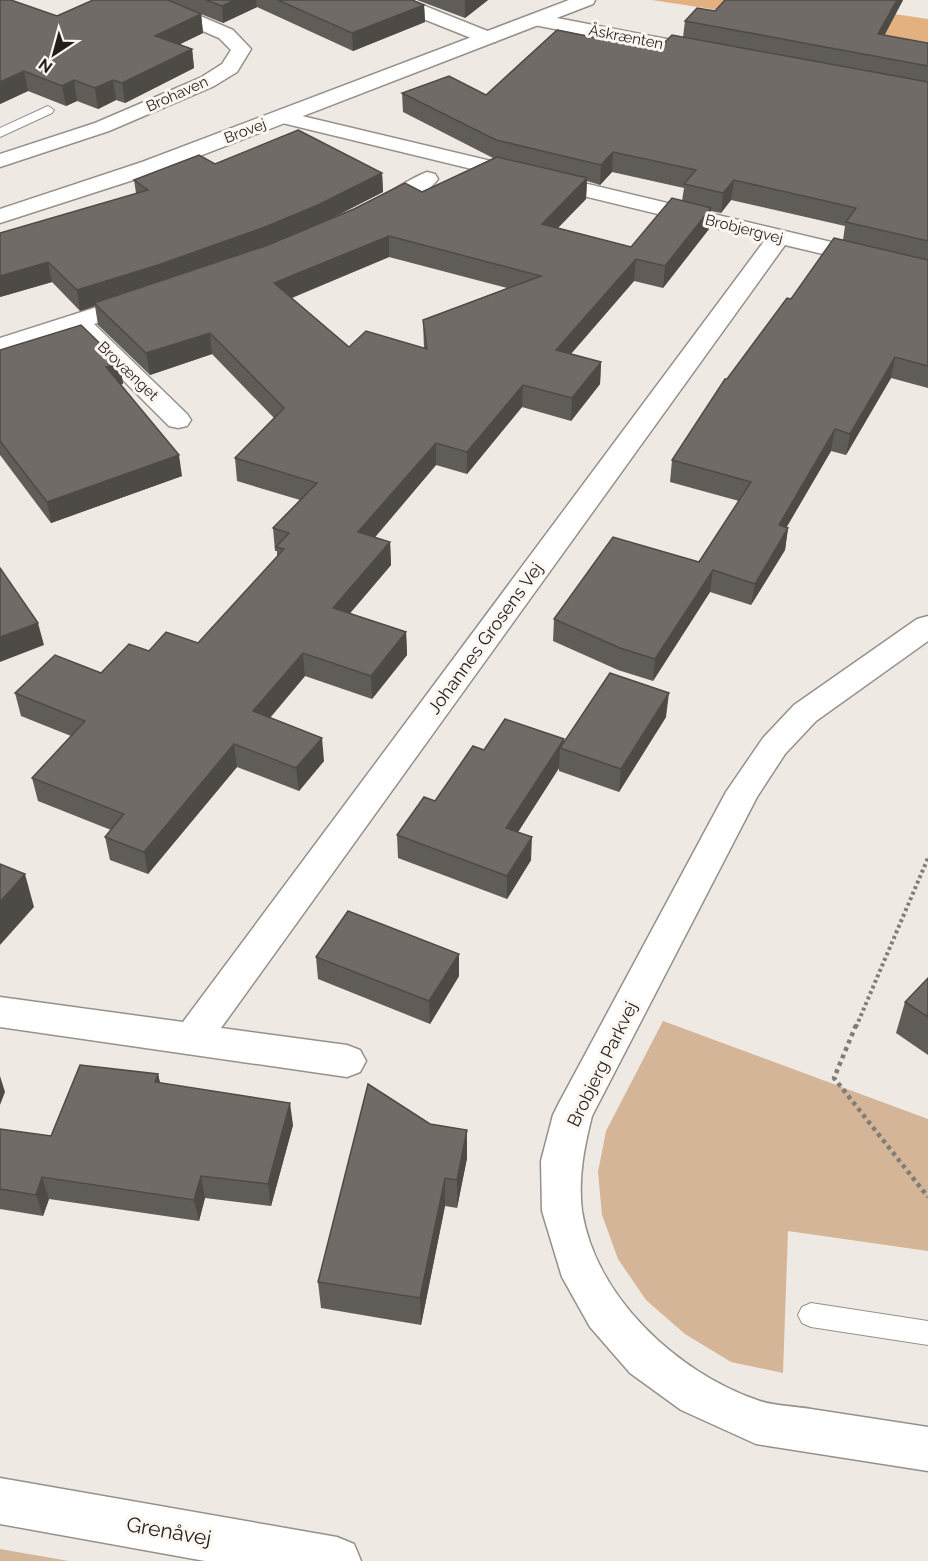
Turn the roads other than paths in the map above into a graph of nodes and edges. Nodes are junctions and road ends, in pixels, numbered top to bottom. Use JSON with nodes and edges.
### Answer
{"nodes":[{"id":1,"x":147,"y":0,"type":"edge"},
{"id":2,"x":393,"y":0,"type":"edge"},
{"id":3,"x":586,"y":0,"type":"edge"},
{"id":4,"x":536,"y":20,"type":"junction"},
{"id":5,"x":488,"y":39,"type":"junction"},
{"id":6,"x":732,"y":57,"type":"edge"},
{"id":7,"x":48,"y":110,"type":"dead end"},
{"id":8,"x":281,"y":117,"type":"junction"},
{"id":9,"x":0,"y":133,"type":"edge"},
{"id":10,"x":0,"y":161,"type":"edge"},
{"id":11,"x":427,"y":179,"type":"dead end"},
{"id":12,"x":0,"y":216,"type":"edge"},
{"id":13,"x":355,"y":219,"type":"edge"},
{"id":14,"x":779,"y":237,"type":"junction"},
{"id":15,"x":928,"y":272,"type":"edge"},
{"id":16,"x":163,"y":293,"type":"edge"},
{"id":17,"x":78,"y":322,"type":"junction"},
{"id":18,"x":0,"y":346,"type":"edge"},
{"id":19,"x":178,"y":420,"type":"dead end"},
{"id":20,"x":928,"y":626,"type":"edge"},
{"id":21,"x":0,"y":1012,"type":"edge"},
{"id":22,"x":192,"y":1039,"type":"junction"},
{"id":23,"x":347,"y":1061,"type":"dead end"},
{"id":24,"x":811,"y":1315,"type":"dead end"},
{"id":25,"x":928,"y":1333,"type":"edge"},
{"id":26,"x":928,"y":1449,"type":"edge"},
{"id":27,"x":0,"y":1501,"type":"edge"},
{"id":28,"x":337,"y":1561,"type":"edge"}],
"edges":[{"from":1,"to":10,"type":"street","name":"Brohaven"},
{"from":2,"to":5,"type":"street"},
{"from":3,"to":4,"type":"street","name":"Brovej"},
{"from":4,"to":5,"type":"street","name":"Brovej"},
{"from":4,"to":6,"type":"street","name":"Åskrænten"},
{"from":5,"to":8,"type":"street","name":"Brovej"},
{"from":7,"to":9,"type":"lane"},
{"from":8,"to":12,"type":"street","name":"Brovej"},
{"from":8,"to":14,"type":"street","name":"Brobjergvej"},
{"from":11,"to":13,"type":"street"},
{"from":14,"to":15,"type":"street","name":"Brobjergvej"},
{"from":14,"to":22,"type":"street","name":"Johannes Grosens Vej"},
{"from":16,"to":17,"type":"street","name":"Brovænget"},
{"from":17,"to":18,"type":"street","name":"Brovænget"},
{"from":17,"to":19,"type":"street","name":"Brovænget"},
{"from":20,"to":26,"type":"street","name":"Brobjerg Parkvej"},
{"from":21,"to":22,"type":"street"},
{"from":22,"to":23,"type":"street"},
{"from":24,"to":25,"type":"lane"},
{"from":27,"to":28,"type":"street","name":"Grenåvej"}]}
